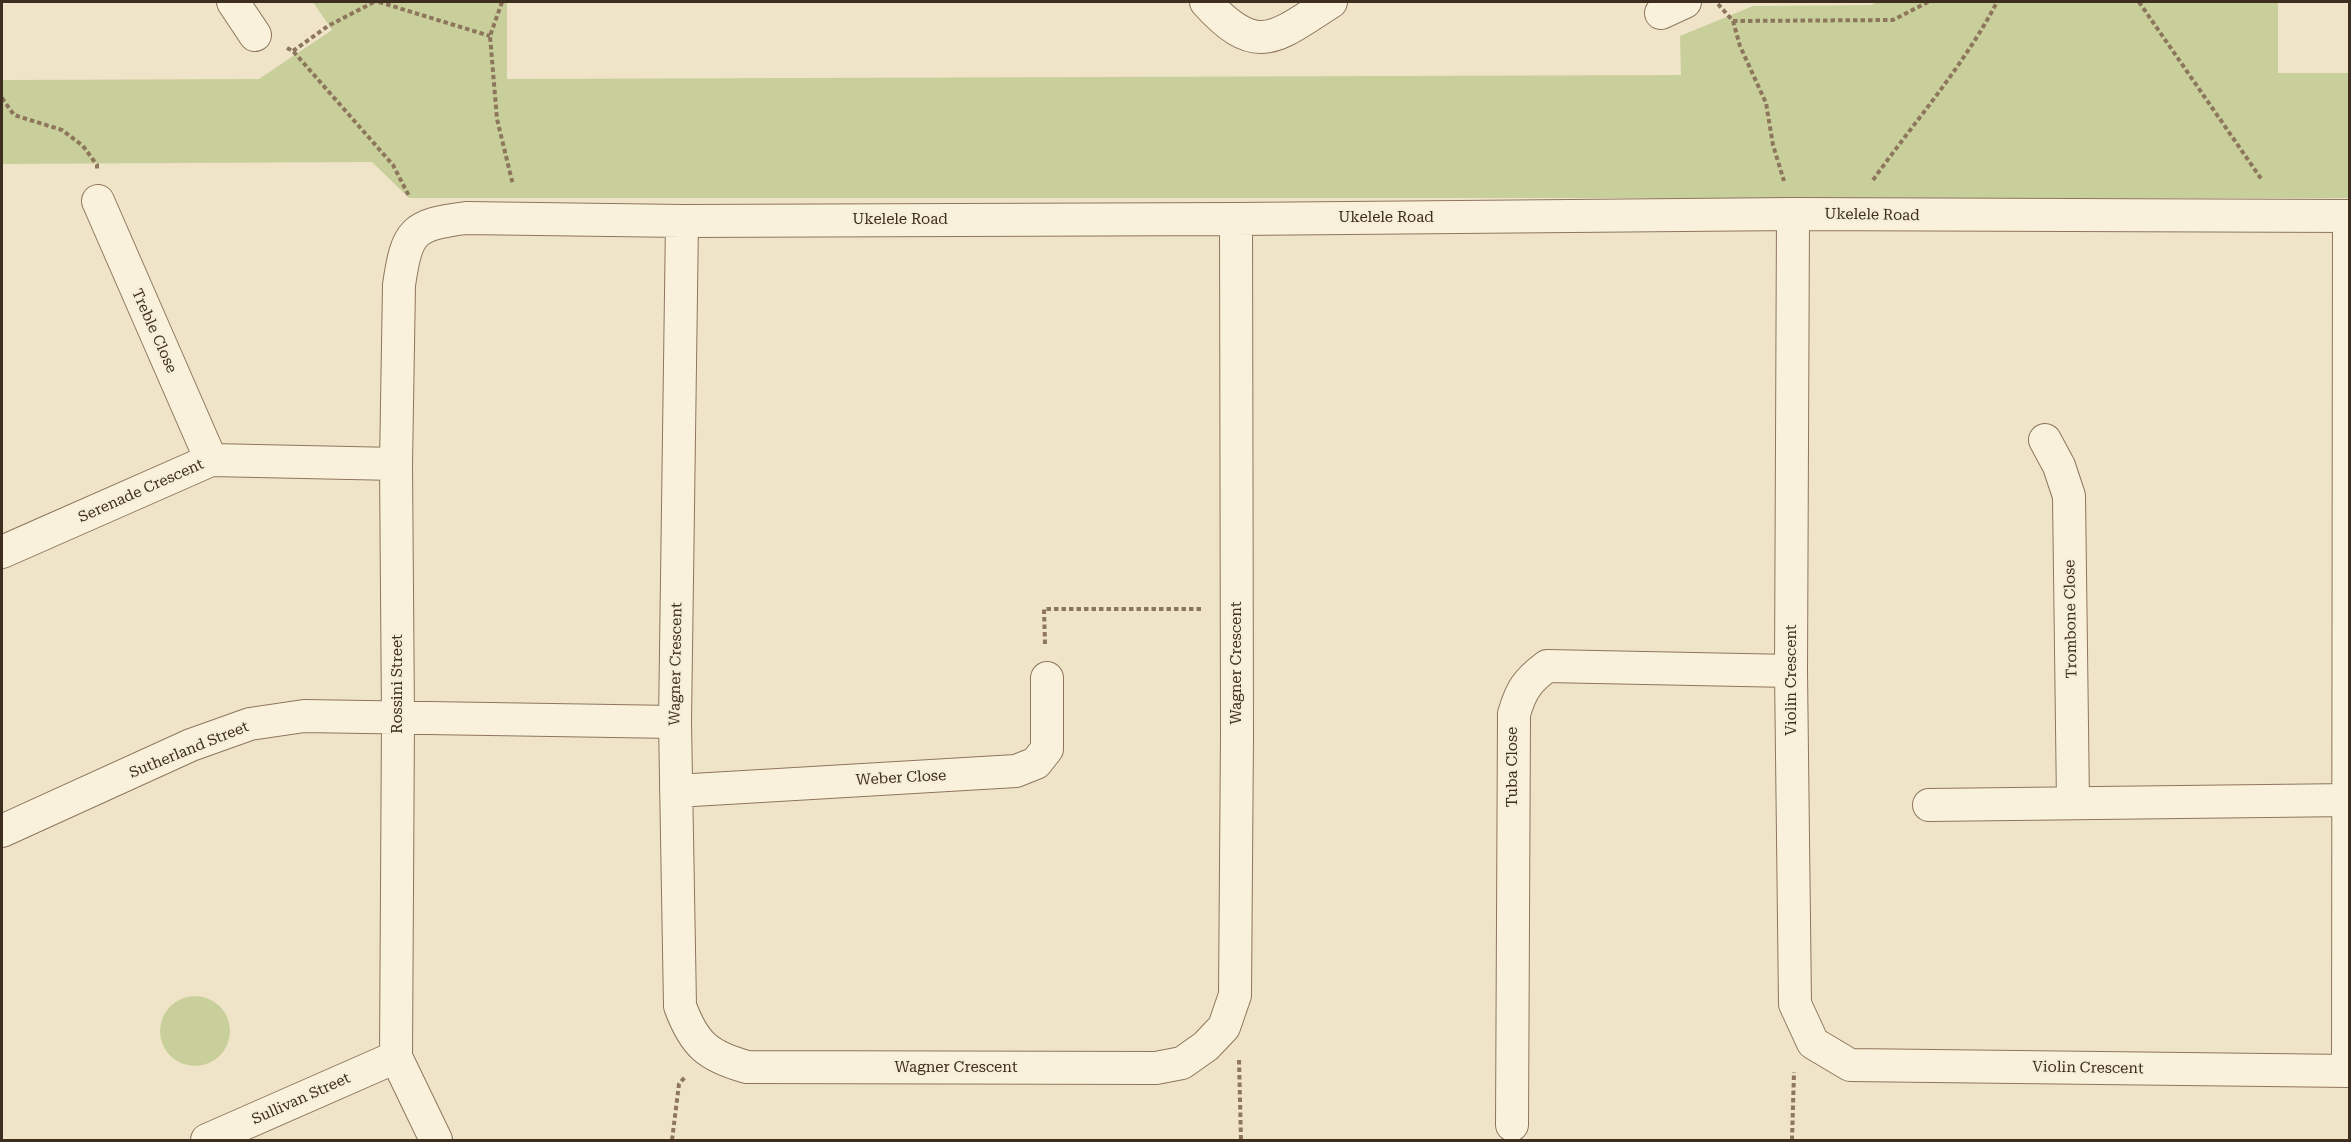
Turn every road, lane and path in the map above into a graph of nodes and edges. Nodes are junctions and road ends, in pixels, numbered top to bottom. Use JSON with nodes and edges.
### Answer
{"nodes":[{"id":1,"x":233,"y":2,"type":"edge"},
{"id":2,"x":374,"y":2,"type":"edge"},
{"id":3,"x":379,"y":2,"type":"edge"},
{"id":4,"x":502,"y":2,"type":"edge"},
{"id":5,"x":1206,"y":2,"type":"edge"},
{"id":6,"x":1330,"y":2,"type":"edge"},
{"id":7,"x":1716,"y":2,"type":"edge"},
{"id":8,"x":1928,"y":2,"type":"edge"},
{"id":9,"x":1997,"y":2,"type":"edge"},
{"id":10,"x":2139,"y":2,"type":"edge"},
{"id":11,"x":1733,"y":21,"type":"junction"},
{"id":12,"x":255,"y":35,"type":"joint"},
{"id":13,"x":490,"y":36,"type":"junction"},
{"id":14,"x":294,"y":51,"type":"junction"},
{"id":15,"x":2,"y":98,"type":"edge"},
{"id":16,"x":98,"y":201,"type":"joint"},
{"id":17,"x":1793,"y":214,"type":"junction"},
{"id":18,"x":1876,"y":215,"type":"junction"},
{"id":19,"x":2290,"y":216,"type":"junction"},
{"id":20,"x":2349,"y":216,"type":"edge"},
{"id":21,"x":525,"y":219,"type":"junction"},
{"id":22,"x":1236,"y":219,"type":"junction"},
{"id":23,"x":682,"y":221,"type":"junction"},
{"id":24,"x":424,"y":226,"type":"junction"},
{"id":25,"x":2045,"y":440,"type":"dead end"},
{"id":26,"x":211,"y":460,"type":"junction"},
{"id":27,"x":396,"y":464,"type":"junction"},
{"id":28,"x":2348,"y":524,"type":"edge"},
{"id":29,"x":2,"y":552,"type":"edge"},
{"id":30,"x":1236,"y":612,"type":"junction"},
{"id":31,"x":1791,"y":671,"type":"junction"},
{"id":32,"x":1047,"y":678,"type":"joint"},
{"id":33,"x":398,"y":718,"type":"junction"},
{"id":34,"x":675,"y":722,"type":"junction"},
{"id":35,"x":676,"y":791,"type":"junction"},
{"id":36,"x":2348,"y":800,"type":"edge"},
{"id":37,"x":2073,"y":803,"type":"junction"},
{"id":38,"x":1929,"y":805,"type":"dead end"},
{"id":39,"x":2,"y":831,"type":"edge"},
{"id":40,"x":1239,"y":1049,"type":"dead end"},
{"id":41,"x":708,"y":1051,"type":"junction"},
{"id":42,"x":396,"y":1057,"type":"junction"},
{"id":43,"x":1794,"y":1065,"type":"dead end"},
{"id":44,"x":2348,"y":1071,"type":"edge"},
{"id":45,"x":1512,"y":1125,"type":"dead end"},
{"id":46,"x":207,"y":1140,"type":"edge"},
{"id":47,"x":436,"y":1140,"type":"edge"},
{"id":48,"x":672,"y":1140,"type":"edge"},
{"id":49,"x":1241,"y":1140,"type":"edge"},
{"id":50,"x":1792,"y":1140,"type":"edge"}],
"edges":[{"from":1,"to":12,"type":"street"},
{"from":2,"to":14,"type":"path"},
{"from":3,"to":13,"type":"path"},
{"from":4,"to":13,"type":"path"},
{"from":5,"to":6,"type":"street"},
{"from":7,"to":11,"type":"path"},
{"from":8,"to":11,"type":"path"},
{"from":9,"to":18,"type":"path"},
{"from":10,"to":19,"type":"path"},
{"from":11,"to":17,"type":"path"},
{"from":12,"to":14,"type":"path"},
{"from":13,"to":21,"type":"path"},
{"from":14,"to":24,"type":"path"},
{"from":15,"to":16,"type":"path"},
{"from":16,"to":26,"type":"street","name":"Treble Close"},
{"from":17,"to":18,"type":"street","name":"Ukelele Road"},
{"from":17,"to":22,"type":"street","name":"Ukelele Road"},
{"from":17,"to":31,"type":"street","name":"Violin Crescent"},
{"from":18,"to":19,"type":"street","name":"Ukelele Road"},
{"from":19,"to":20,"type":"street","name":"Ukelele Road"},
{"from":20,"to":28,"type":"street","name":"Violin Crescent"},
{"from":21,"to":23,"type":"street","name":"Ukelele Road"},
{"from":21,"to":24,"type":"street","name":"Ukelele Road"},
{"from":22,"to":23,"type":"street","name":"Ukelele Road"},
{"from":22,"to":30,"type":"street","name":"Wagner Crescent"},
{"from":23,"to":34,"type":"street","name":"Wagner Crescent"},
{"from":24,"to":27,"type":"street","name":"Rossini Street"},
{"from":25,"to":37,"type":"street","name":"Trombone Close"},
{"from":26,"to":27,"type":"street","name":"Serenade Crescent"},
{"from":26,"to":29,"type":"street","name":"Serenade Crescent"},
{"from":27,"to":33,"type":"street","name":"Rossini Street"},
{"from":28,"to":36,"type":"street","name":"Violin Crescent"},
{"from":30,"to":32,"type":"path"},
{"from":30,"to":41,"type":"street","name":"Wagner Crescent"},
{"from":31,"to":44,"type":"street","name":"Violin Crescent"},
{"from":31,"to":45,"type":"street","name":"Tuba Close"},
{"from":32,"to":35,"type":"street","name":"Weber Close"},
{"from":33,"to":34,"type":"street","name":"Sutherland Street"},
{"from":33,"to":39,"type":"street","name":"Sutherland Street"},
{"from":33,"to":42,"type":"street","name":"Rossini Street"},
{"from":34,"to":35,"type":"street","name":"Wagner Crescent"},
{"from":35,"to":41,"type":"street","name":"Wagner Crescent"},
{"from":36,"to":37,"type":"street"},
{"from":36,"to":44,"type":"street","name":"Violin Crescent"},
{"from":37,"to":38,"type":"street"},
{"from":40,"to":49,"type":"path"},
{"from":41,"to":48,"type":"path"},
{"from":42,"to":46,"type":"street","name":"Sullivan Street"},
{"from":42,"to":47,"type":"street","name":"Rossini Street"},
{"from":43,"to":50,"type":"path"}]}
